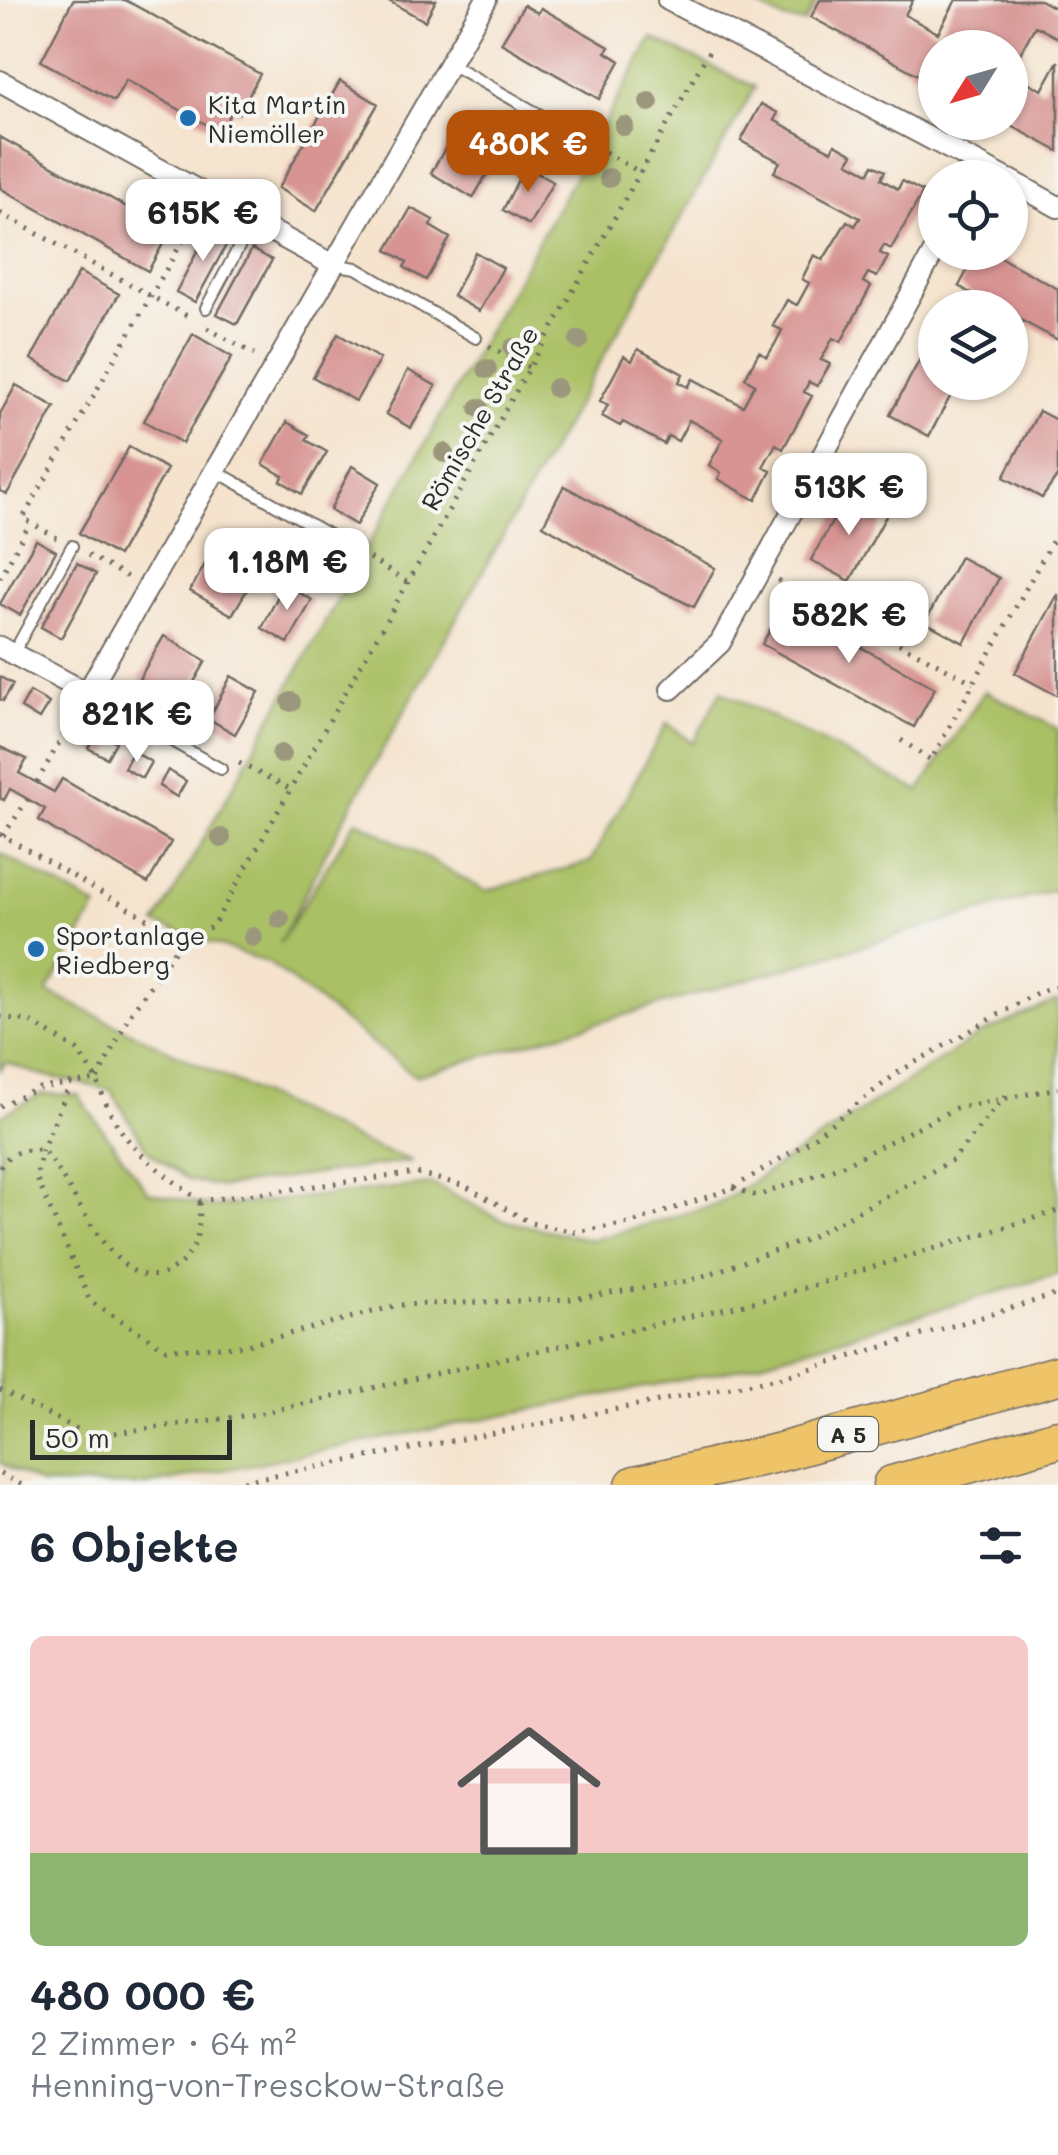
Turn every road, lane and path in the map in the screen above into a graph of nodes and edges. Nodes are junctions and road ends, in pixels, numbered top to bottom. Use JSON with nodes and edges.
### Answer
{"nodes":[{"id":1,"x":486,"y":0,"type":"edge"},
{"id":2,"x":668,"y":0,"type":"edge"},
{"id":3,"x":708,"y":54,"type":"dead end"},
{"id":4,"x":449,"y":63,"type":"junction"},
{"id":5,"x":0,"y":81,"type":"edge"},
{"id":6,"x":592,"y":144,"type":"joint"},
{"id":7,"x":958,"y":160,"type":"edge"},
{"id":8,"x":641,"y":173,"type":"junction"},
{"id":9,"x":1028,"y":190,"type":"edge"},
{"id":10,"x":209,"y":197,"type":"junction"},
{"id":11,"x":1058,"y":207,"type":"edge"},
{"id":12,"x":0,"y":213,"type":"edge"},
{"id":13,"x":253,"y":220,"type":"junction"},
{"id":14,"x":332,"y":264,"type":"junction"},
{"id":15,"x":924,"y":270,"type":"edge"},
{"id":16,"x":148,"y":296,"type":"junction"},
{"id":17,"x":206,"y":308,"type":"dead end"},
{"id":18,"x":476,"y":338,"type":"joint"},
{"id":19,"x":274,"y":366,"type":"junction"},
{"id":20,"x":530,"y":368,"type":"junction"},
{"id":21,"x":214,"y":470,"type":"junction"},
{"id":22,"x":30,"y":522,"type":"junction"},
{"id":23,"x":1058,"y":531,"type":"edge"},
{"id":24,"x":72,"y":546,"type":"junction"},
{"id":25,"x":356,"y":550,"type":"joint"},
{"id":26,"x":760,"y":570,"type":"junction"},
{"id":27,"x":0,"y":578,"type":"edge"},
{"id":28,"x":408,"y":583,"type":"junction"},
{"id":29,"x":146,"y":589,"type":"junction"},
{"id":30,"x":6,"y":651,"type":"edge"},
{"id":31,"x":974,"y":683,"type":"junction"},
{"id":32,"x":671,"y":689,"type":"dead end"},
{"id":33,"x":87,"y":693,"type":"junction"},
{"id":34,"x":900,"y":740,"type":"dead end"},
{"id":35,"x":221,"y":769,"type":"joint"},
{"id":36,"x":37,"y":782,"type":"dead end"},
{"id":37,"x":290,"y":789,"type":"junction"},
{"id":38,"x":28,"y":799,"type":"dead end"},
{"id":39,"x":2,"y":835,"type":"edge"},
{"id":40,"x":180,"y":943,"type":"junction"},
{"id":41,"x":1058,"y":986,"type":"edge"},
{"id":42,"x":0,"y":1017,"type":"edge"},
{"id":43,"x":97,"y":1080,"type":"junction"},
{"id":44,"x":71,"y":1082,"type":"junction"},
{"id":45,"x":1058,"y":1088,"type":"edge"},
{"id":46,"x":1006,"y":1096,"type":"junction"},
{"id":47,"x":0,"y":1106,"type":"edge"},
{"id":48,"x":42,"y":1150,"type":"junction"},
{"id":49,"x":0,"y":1167,"type":"edge"},
{"id":50,"x":733,"y":1188,"type":"junction"},
{"id":51,"x":200,"y":1201,"type":"junction"},
{"id":52,"x":1058,"y":1211,"type":"edge"},
{"id":53,"x":1058,"y":1294,"type":"edge"},
{"id":54,"x":1058,"y":1375,"type":"edge"},
{"id":55,"x":0,"y":1390,"type":"edge"},
{"id":56,"x":1058,"y":1439,"type":"edge"},
{"id":57,"x":0,"y":1474,"type":"edge"},
{"id":58,"x":22,"y":1485,"type":"edge"},
{"id":59,"x":223,"y":1485,"type":"edge"},
{"id":60,"x":636,"y":1485,"type":"edge"},
{"id":61,"x":892,"y":1485,"type":"edge"}],
"edges":[{"from":1,"to":4,"type":"street"},
{"from":2,"to":7,"type":"street"},
{"from":3,"to":8,"type":"path","name":"Römische Straße"},
{"from":4,"to":6,"type":"lane"},
{"from":4,"to":14,"type":"street"},
{"from":5,"to":10,"type":"street"},
{"from":6,"to":8,"type":"path"},
{"from":8,"to":20,"type":"path","name":"Römische Straße"},
{"from":9,"to":11,"type":"street"},
{"from":10,"to":13,"type":"street"},
{"from":10,"to":16,"type":"path"},
{"from":12,"to":16,"type":"path"},
{"from":13,"to":14,"type":"street"},
{"from":13,"to":17,"type":"lane"},
{"from":14,"to":18,"type":"lane"},
{"from":14,"to":19,"type":"street"},
{"from":15,"to":26,"type":"street"},
{"from":16,"to":19,"type":"path"},
{"from":16,"to":22,"type":"path"},
{"from":18,"to":20,"type":"path"},
{"from":19,"to":21,"type":"street"},
{"from":20,"to":28,"type":"path","name":"Römische Straße"},
{"from":21,"to":25,"type":"lane"},
{"from":21,"to":29,"type":"street"},
{"from":22,"to":24,"type":"path"},
{"from":22,"to":27,"type":"path"},
{"from":23,"to":31,"type":"path"},
{"from":24,"to":29,"type":"path"},
{"from":24,"to":30,"type":"lane"},
{"from":25,"to":28,"type":"path"},
{"from":26,"to":31,"type":"path"},
{"from":26,"to":32,"type":"street"},
{"from":28,"to":37,"type":"path","name":"Römische Straße"},
{"from":29,"to":33,"type":"street"},
{"from":30,"to":33,"type":"street"},
{"from":31,"to":34,"type":"path"},
{"from":33,"to":35,"type":"lane"},
{"from":33,"to":36,"type":"path"},
{"from":35,"to":37,"type":"path"},
{"from":37,"to":40,"type":"path","name":"Römische Straße"},
{"from":38,"to":39,"type":"path"},
{"from":39,"to":40,"type":"path"},
{"from":40,"to":43,"type":"path","name":"Römische Straße"},
{"from":41,"to":50,"type":"path"},
{"from":42,"to":43,"type":"path"},
{"from":43,"to":44,"type":"path"},
{"from":43,"to":51,"type":"path"},
{"from":44,"to":47,"type":"path"},
{"from":44,"to":48,"type":"path"},
{"from":45,"to":46,"type":"path"},
{"from":46,"to":48,"type":"path"},
{"from":46,"to":50,"type":"path"},
{"from":48,"to":49,"type":"path"},
{"from":48,"to":51,"type":"path"},
{"from":50,"to":51,"type":"path"},
{"from":52,"to":55,"type":"path"},
{"from":53,"to":59,"type":"path"},
{"from":54,"to":60,"type":"highway","number":"A 5"},
{"from":56,"to":61,"type":"highway","number":"A 5"},
{"from":57,"to":58,"type":"path"}]}
